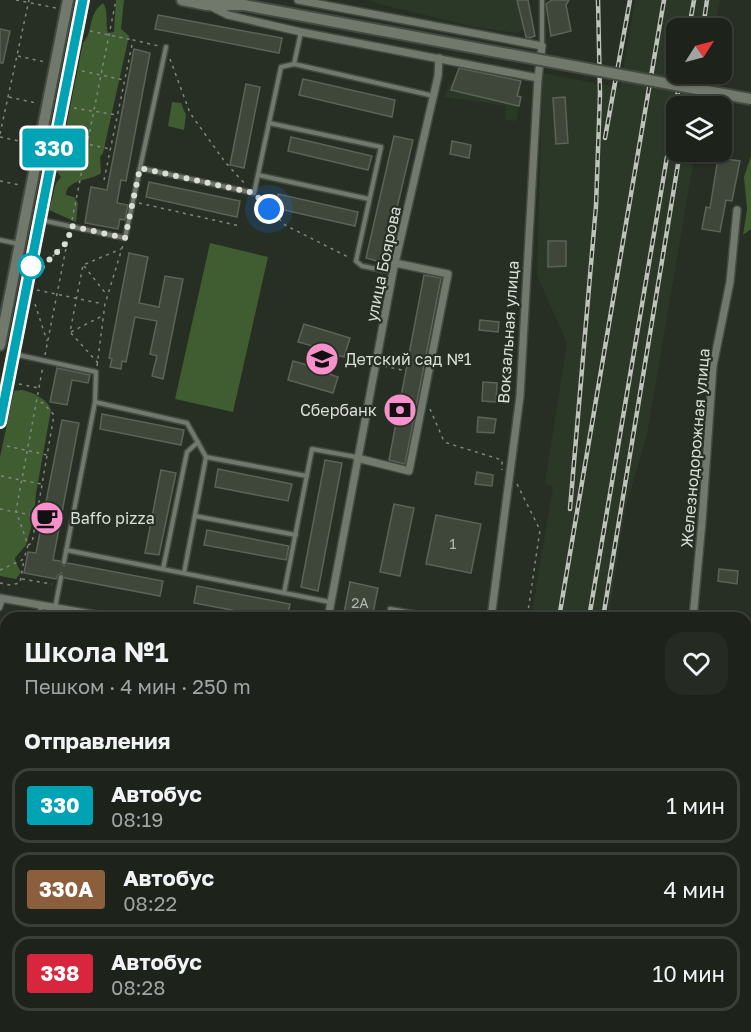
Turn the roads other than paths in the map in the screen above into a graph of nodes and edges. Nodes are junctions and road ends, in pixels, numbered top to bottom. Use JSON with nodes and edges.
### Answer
{"nodes":[{"id":1,"x":68,"y":0,"type":"edge"},
{"id":2,"x":83,"y":0,"type":"edge"},
{"id":3,"x":182,"y":0,"type":"edge"},
{"id":4,"x":233,"y":0,"type":"edge"},
{"id":5,"x":298,"y":0,"type":"edge"},
{"id":6,"x":542,"y":0,"type":"edge"},
{"id":7,"x":207,"y":4,"type":"junction"},
{"id":8,"x":244,"y":5,"type":"junction"},
{"id":9,"x":301,"y":32,"type":"junction"},
{"id":10,"x":542,"y":46,"type":"junction"},
{"id":11,"x":165,"y":47,"type":"road end"},
{"id":12,"x":440,"y":58,"type":"junction"},
{"id":13,"x":294,"y":64,"type":"junction"},
{"id":14,"x":538,"y":78,"type":"junction"},
{"id":15,"x":434,"y":96,"type":"junction"},
{"id":16,"x":751,"y":99,"type":"edge"},
{"id":17,"x":269,"y":123,"type":"junction"},
{"id":18,"x":140,"y":168,"type":"junction"},
{"id":19,"x":258,"y":175,"type":"junction"},
{"id":20,"x":369,"y":199,"type":"junction"},
{"id":21,"x":737,"y":210,"type":"dead end"},
{"id":22,"x":40,"y":220,"type":"junction"},
{"id":23,"x":0,"y":240,"type":"edge"},
{"id":24,"x":20,"y":244,"type":"junction"},
{"id":25,"x":395,"y":262,"type":"junction"},
{"id":26,"x":393,"y":272,"type":"junction"},
{"id":27,"x":0,"y":345,"type":"edge"},
{"id":28,"x":13,"y":354,"type":"junction"},
{"id":29,"x":95,"y":402,"type":"junction"},
{"id":30,"x":0,"y":422,"type":"edge"},
{"id":31,"x":198,"y":442,"type":"junction"},
{"id":32,"x":206,"y":457,"type":"junction"},
{"id":33,"x":357,"y":458,"type":"junction"},
{"id":34,"x":307,"y":476,"type":"junction"},
{"id":35,"x":195,"y":516,"type":"junction"},
{"id":36,"x":296,"y":536,"type":"junction"},
{"id":37,"x":66,"y":550,"type":"junction"},
{"id":38,"x":64,"y":562,"type":"dead end"},
{"id":39,"x":163,"y":569,"type":"junction"},
{"id":40,"x":184,"y":573,"type":"junction"},
{"id":41,"x":61,"y":577,"type":"dead end"},
{"id":42,"x":285,"y":593,"type":"junction"},
{"id":43,"x":1,"y":598,"type":"edge"},
{"id":44,"x":331,"y":602,"type":"junction"},
{"id":45,"x":41,"y":605,"type":"junction"},
{"id":46,"x":0,"y":608,"type":"edge"},
{"id":47,"x":56,"y":608,"type":"junction"},
{"id":48,"x":40,"y":612,"type":"edge"},
{"id":49,"x":72,"y":612,"type":"edge"},
{"id":50,"x":329,"y":612,"type":"edge"},
{"id":51,"x":390,"y":612,"type":"edge"},
{"id":52,"x":407,"y":612,"type":"edge"},
{"id":53,"x":492,"y":612,"type":"edge"},
{"id":54,"x":694,"y":612,"type":"edge"}],
"edges":[{"from":1,"to":24,"type":"main road"},
{"from":2,"to":22,"type":"main road"},
{"from":3,"to":7,"type":"main road"},
{"from":4,"to":8,"type":"main road"},
{"from":5,"to":10,"type":"street"},
{"from":6,"to":10,"type":"lane"},
{"from":7,"to":8,"type":"main road"},
{"from":7,"to":9,"type":"street"},
{"from":8,"to":16,"type":"main road","bridge":true},
{"from":9,"to":12,"type":"street"},
{"from":9,"to":13,"type":"lane"},
{"from":10,"to":14,"type":"street","name":"Вокзальная улица"},
{"from":11,"to":18,"type":"lane"},
{"from":12,"to":14,"type":"street"},
{"from":12,"to":15,"type":"street","name":"улица Боярова"},
{"from":13,"to":15,"type":"lane"},
{"from":13,"to":17,"type":"lane"},
{"from":14,"to":53,"type":"street","name":"Вокзальная улица"},
{"from":15,"to":25,"type":"street","name":"улица Боярова"},
{"from":17,"to":19,"type":"lane"},
{"from":17,"to":20,"type":"lane"},
{"from":18,"to":19,"type":"lane"},
{"from":18,"to":22,"type":"lane"},
{"from":19,"to":20,"type":"lane"},
{"from":20,"to":26,"type":"lane"},
{"from":21,"to":54,"type":"street","name":"Железнодорожная улица"},
{"from":22,"to":28,"type":"main road"},
{"from":23,"to":24,"type":"lane"},
{"from":24,"to":27,"type":"main road"},
{"from":25,"to":26,"type":"street","name":"улица Боярова"},
{"from":25,"to":33,"type":"street"},
{"from":26,"to":33,"type":"street","name":"улица Боярова"},
{"from":28,"to":29,"type":"lane"},
{"from":28,"to":30,"type":"main road"},
{"from":29,"to":31,"type":"lane"},
{"from":29,"to":37,"type":"lane"},
{"from":31,"to":32,"type":"lane"},
{"from":31,"to":39,"type":"lane"},
{"from":32,"to":34,"type":"lane"},
{"from":32,"to":35,"type":"lane"},
{"from":33,"to":34,"type":"lane"},
{"from":33,"to":44,"type":"street","name":"улица Боярова"},
{"from":34,"to":36,"type":"lane"},
{"from":35,"to":36,"type":"lane"},
{"from":35,"to":40,"type":"lane"},
{"from":36,"to":42,"type":"lane"},
{"from":37,"to":38,"type":"lane"},
{"from":37,"to":39,"type":"lane"},
{"from":39,"to":40,"type":"lane"},
{"from":40,"to":42,"type":"lane"},
{"from":41,"to":47,"type":"lane"},
{"from":42,"to":44,"type":"lane"},
{"from":43,"to":45,"type":"street"},
{"from":43,"to":46,"type":"lane"},
{"from":44,"to":50,"type":"street","name":"улица Боярова"},
{"from":45,"to":47,"type":"street"},
{"from":45,"to":48,"type":"lane"},
{"from":47,"to":49,"type":"street"},
{"from":51,"to":52,"type":"lane"}]}
